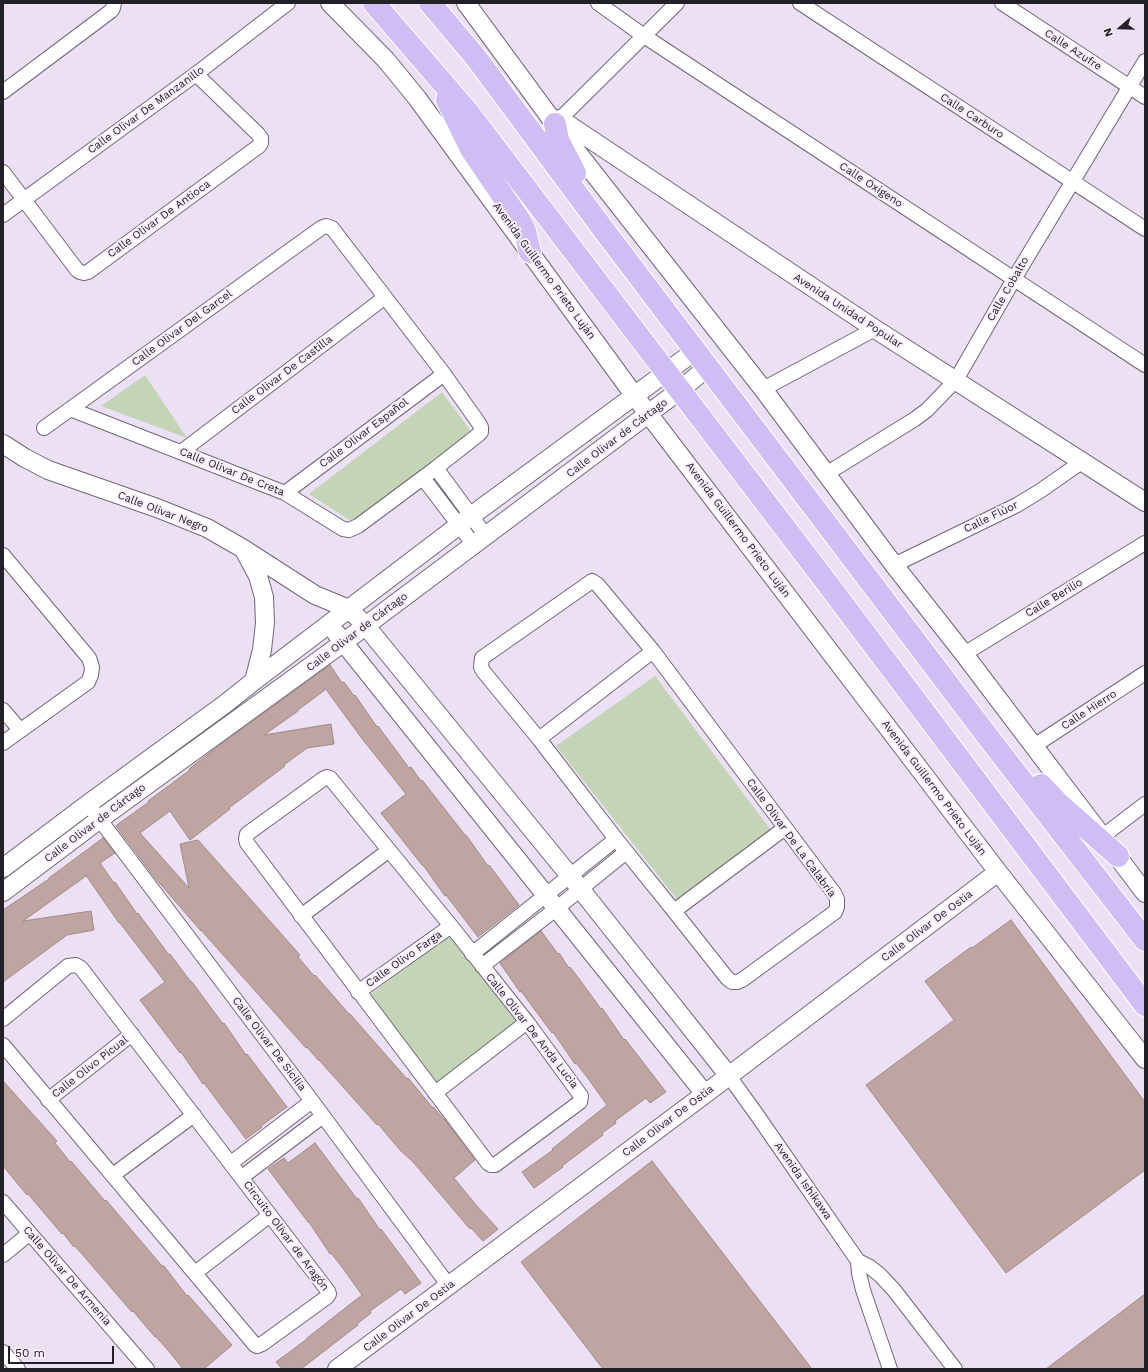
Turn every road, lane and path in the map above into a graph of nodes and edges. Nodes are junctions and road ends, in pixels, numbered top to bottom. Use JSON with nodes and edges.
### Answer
{"nodes":[{"id":1,"x":288,"y":3,"type":"edge"},
{"id":2,"x":330,"y":3,"type":"edge"},
{"id":3,"x":374,"y":3,"type":"edge"},
{"id":4,"x":430,"y":3,"type":"edge"},
{"id":5,"x":466,"y":3,"type":"edge"},
{"id":6,"x":598,"y":3,"type":"edge"},
{"id":7,"x":677,"y":3,"type":"edge"},
{"id":8,"x":800,"y":3,"type":"edge"},
{"id":9,"x":1002,"y":3,"type":"edge"},
{"id":10,"x":112,"y":7,"type":"edge"},
{"id":11,"x":644,"y":36,"type":"junction"},
{"id":12,"x":1145,"y":61,"type":"edge"},
{"id":13,"x":433,"y":72,"type":"junction"},
{"id":14,"x":196,"y":74,"type":"junction"},
{"id":15,"x":1128,"y":87,"type":"junction"},
{"id":16,"x":3,"y":92,"type":"edge"},
{"id":17,"x":1145,"y":97,"type":"edge"},
{"id":18,"x":557,"y":121,"type":"junction"},
{"id":19,"x":3,"y":172,"type":"edge"},
{"id":20,"x":1072,"y":181,"type":"junction"},
{"id":21,"x":24,"y":200,"type":"junction"},
{"id":22,"x":3,"y":215,"type":"edge"},
{"id":23,"x":321,"y":228,"type":"joint"},
{"id":24,"x":1145,"y":229,"type":"edge"},
{"id":25,"x":606,"y":233,"type":"junction"},
{"id":26,"x":530,"y":252,"type":"junction"},
{"id":27,"x":1014,"y":279,"type":"junction"},
{"id":28,"x":384,"y":298,"type":"junction"},
{"id":29,"x":875,"y":329,"type":"junction"},
{"id":30,"x":702,"y":359,"type":"junction"},
{"id":31,"x":1145,"y":365,"type":"edge"},
{"id":32,"x":666,"y":372,"type":"junction"},
{"id":33,"x":444,"y":374,"type":"junction"},
{"id":34,"x":956,"y":380,"type":"junction"},
{"id":35,"x":763,"y":389,"type":"junction"},
{"id":36,"x":680,"y":390,"type":"junction"},
{"id":37,"x":634,"y":395,"type":"junction"},
{"id":38,"x":70,"y":409,"type":"junction"},
{"id":39,"x":649,"y":413,"type":"junction"},
{"id":40,"x":44,"y":428,"type":"dead end"},
{"id":41,"x":3,"y":444,"type":"edge"},
{"id":42,"x":181,"y":452,"type":"junction"},
{"id":43,"x":1083,"y":461,"type":"junction"},
{"id":44,"x":436,"y":468,"type":"junction"},
{"id":45,"x":826,"y":474,"type":"junction"},
{"id":46,"x":423,"y":478,"type":"junction"},
{"id":47,"x":285,"y":493,"type":"junction"},
{"id":48,"x":1145,"y":502,"type":"edge"},
{"id":49,"x":465,"y":520,"type":"junction"},
{"id":50,"x":480,"y":540,"type":"junction"},
{"id":51,"x":1145,"y":543,"type":"edge"},
{"id":52,"x":242,"y":548,"type":"junction"},
{"id":53,"x":3,"y":556,"type":"edge"},
{"id":54,"x":894,"y":564,"type":"junction"},
{"id":55,"x":315,"y":595,"type":"junction"},
{"id":56,"x":349,"y":609,"type":"junction"},
{"id":57,"x":329,"y":625,"type":"junction"},
{"id":58,"x":365,"y":625,"type":"junction"},
{"id":59,"x":344,"y":642,"type":"junction"},
{"id":60,"x":652,"y":651,"type":"junction"},
{"id":61,"x":964,"y":654,"type":"junction"},
{"id":62,"x":1145,"y":673,"type":"edge"},
{"id":63,"x":254,"y":681,"type":"junction"},
{"id":64,"x":3,"y":710,"type":"edge"},
{"id":65,"x":20,"y":730,"type":"junction"},
{"id":66,"x":988,"y":737,"type":"junction"},
{"id":67,"x":539,"y":739,"type":"junction"},
{"id":68,"x":3,"y":743,"type":"edge"},
{"id":69,"x":1034,"y":746,"type":"junction"},
{"id":70,"x":88,"y":804,"type":"junction"},
{"id":71,"x":1145,"y":804,"type":"edge"},
{"id":72,"x":100,"y":819,"type":"junction"},
{"id":73,"x":785,"y":828,"type":"junction"},
{"id":74,"x":1103,"y":836,"type":"junction"},
{"id":75,"x":616,"y":839,"type":"junction"},
{"id":76,"x":388,"y":851,"type":"junction"},
{"id":77,"x":626,"y":852,"type":"junction"},
{"id":78,"x":1118,"y":856,"type":"junction"},
{"id":79,"x":3,"y":868,"type":"edge"},
{"id":80,"x":998,"y":872,"type":"junction"},
{"id":81,"x":575,"y":882,"type":"junction"},
{"id":82,"x":3,"y":892,"type":"edge"},
{"id":83,"x":1145,"y":893,"type":"edge"},
{"id":84,"x":551,"y":902,"type":"junction"},
{"id":85,"x":674,"y":911,"type":"junction"},
{"id":86,"x":301,"y":916,"type":"junction"},
{"id":87,"x":450,"y":926,"type":"junction"},
{"id":88,"x":1145,"y":940,"type":"edge"},
{"id":89,"x":472,"y":954,"type":"junction"},
{"id":90,"x":482,"y":966,"type":"junction"},
{"id":91,"x":358,"y":992,"type":"junction"},
{"id":92,"x":1145,"y":1005,"type":"edge"},
{"id":93,"x":3,"y":1019,"type":"edge"},
{"id":94,"x":527,"y":1022,"type":"junction"},
{"id":95,"x":132,"y":1034,"type":"junction"},
{"id":96,"x":3,"y":1045,"type":"edge"},
{"id":97,"x":1145,"y":1059,"type":"edge"},
{"id":98,"x":729,"y":1076,"type":"junction"},
{"id":99,"x":435,"y":1093,"type":"junction"},
{"id":100,"x":705,"y":1094,"type":"junction"},
{"id":101,"x":48,"y":1100,"type":"junction"},
{"id":102,"x":312,"y":1101,"type":"junction"},
{"id":103,"x":194,"y":1115,"type":"junction"},
{"id":104,"x":323,"y":1116,"type":"junction"},
{"id":105,"x":231,"y":1163,"type":"junction"},
{"id":106,"x":112,"y":1176,"type":"junction"},
{"id":107,"x":242,"y":1177,"type":"junction"},
{"id":108,"x":3,"y":1202,"type":"edge"},
{"id":109,"x":270,"y":1215,"type":"junction"},
{"id":110,"x":30,"y":1233,"type":"junction"},
{"id":111,"x":3,"y":1255,"type":"edge"},
{"id":112,"x":858,"y":1260,"type":"junction"},
{"id":113,"x":195,"y":1273,"type":"junction"},
{"id":114,"x":449,"y":1286,"type":"junction"},
{"id":115,"x":3,"y":1352,"type":"edge"},
{"id":116,"x":18,"y":1369,"type":"edge"},
{"id":117,"x":147,"y":1369,"type":"edge"},
{"id":118,"x":337,"y":1369,"type":"edge"},
{"id":119,"x":890,"y":1369,"type":"edge"},
{"id":120,"x":955,"y":1369,"type":"edge"}],
"edges":[{"from":1,"to":14,"type":"street","name":"Calle Olivar De Manzanillo"},
{"from":2,"to":26,"type":"street","name":"Avenida Guillermo Prieto Luján"},
{"from":3,"to":13,"type":"main road"},
{"from":4,"to":25,"type":"main road"},
{"from":5,"to":18,"type":"street"},
{"from":6,"to":11,"type":"street","name":"Calle Oxígeno"},
{"from":7,"to":11,"type":"street"},
{"from":8,"to":20,"type":"street","name":"Calle Carburo"},
{"from":9,"to":15,"type":"street","name":"Calle Azufre"},
{"from":10,"to":16,"type":"street"},
{"from":11,"to":18,"type":"street"},
{"from":11,"to":27,"type":"street","name":"Calle Oxígeno"},
{"from":12,"to":15,"type":"street","name":"Calle Cobalto"},
{"from":13,"to":26,"type":"main road"},
{"from":13,"to":32,"type":"main road"},
{"from":14,"to":21,"type":"street","name":"Calle Olivar De Manzanillo"},
{"from":14,"to":21,"type":"street","name":"Calle Olivar De Antioca"},
{"from":15,"to":17,"type":"street","name":"Calle Azufre"},
{"from":15,"to":20,"type":"street","name":"Calle Cobalto"},
{"from":18,"to":25,"type":"main road"},
{"from":18,"to":29,"type":"street","name":"Avenida Unidad Popular"},
{"from":18,"to":35,"type":"street"},
{"from":19,"to":21,"type":"street","name":"Calle Olivar De Antioca"},
{"from":20,"to":24,"type":"street","name":"Calle Carburo"},
{"from":20,"to":27,"type":"street","name":"Calle Cobalto"},
{"from":21,"to":22,"type":"street","name":"Calle Olivar De Manzanillo"},
{"from":23,"to":28,"type":"street","name":"Calle Olivar De Creta"},
{"from":23,"to":38,"type":"street","name":"Calle Olivar Del Garcel"},
{"from":25,"to":30,"type":"main road"},
{"from":26,"to":37,"type":"street","name":"Avenida Guillermo Prieto Luján"},
{"from":27,"to":31,"type":"street","name":"Calle Oxígeno"},
{"from":27,"to":34,"type":"street","name":"Calle Cobalto"},
{"from":28,"to":33,"type":"street","name":"Calle Olivar De Creta"},
{"from":28,"to":42,"type":"street","name":"Calle Olivar De Castilla"},
{"from":29,"to":34,"type":"street","name":"Avenida Unidad Popular"},
{"from":29,"to":35,"type":"street"},
{"from":30,"to":32,"type":"street","name":"Calle Olivar de Cártago"},
{"from":30,"to":36,"type":"street","name":"Calle Olivar de Cártago"},
{"from":30,"to":66,"type":"main road"},
{"from":32,"to":36,"type":"main road"},
{"from":32,"to":37,"type":"street","name":"Calle Olivar de Cártago"},
{"from":33,"to":44,"type":"street","name":"Calle Olivar De Creta"},
{"from":33,"to":47,"type":"street","name":"Calle Olivar Español"},
{"from":34,"to":43,"type":"street","name":"Avenida Unidad Popular"},
{"from":34,"to":45,"type":"street","name":"Calle Cobalto"},
{"from":35,"to":45,"type":"street"},
{"from":36,"to":39,"type":"street","name":"Calle Olivar de Cártago"},
{"from":36,"to":92,"type":"main road"},
{"from":37,"to":39,"type":"street","name":"Avenida Guillermo Prieto Luján"},
{"from":37,"to":49,"type":"street","name":"Calle Olivar de Cártago"},
{"from":38,"to":40,"type":"street","name":"Calle Olivar Del Garcel"},
{"from":38,"to":42,"type":"street","name":"Calle Olivar De Creta"},
{"from":39,"to":50,"type":"street","name":"Calle Olivar de Cártago"},
{"from":39,"to":80,"type":"street","name":"Avenida Guillermo Prieto Luján"},
{"from":41,"to":52,"type":"street","name":"Calle Olivar Negro"},
{"from":42,"to":47,"type":"street","name":"Calle Olivar De Creta"},
{"from":43,"to":48,"type":"street","name":"Avenida Unidad Popular"},
{"from":43,"to":54,"type":"street","name":"Calle Flúor"},
{"from":44,"to":46,"type":"street","name":"Calle Olivar De Creta"},
{"from":44,"to":49,"type":"street"},
{"from":45,"to":54,"type":"street"},
{"from":46,"to":47,"type":"street","name":"Calle Olivar De Creta"},
{"from":46,"to":49,"type":"street"},
{"from":49,"to":50,"type":"street"},
{"from":49,"to":56,"type":"street","name":"Calle Olivar de Cártago"},
{"from":50,"to":58,"type":"street","name":"Calle Olivar de Cártago"},
{"from":51,"to":61,"type":"street","name":"Calle Berilio"},
{"from":52,"to":55,"type":"street","name":"Calle Olivar Negro"},
{"from":52,"to":63,"type":"street"},
{"from":53,"to":65,"type":"street"},
{"from":54,"to":61,"type":"street"},
{"from":55,"to":56,"type":"street","name":"Calle Olivar Negro"},
{"from":55,"to":57,"type":"street"},
{"from":56,"to":57,"type":"street","name":"Calle Olivar de Cártago"},
{"from":56,"to":58,"type":"street"},
{"from":57,"to":59,"type":"street"},
{"from":57,"to":63,"type":"street","name":"Calle Olivar de Cártago"},
{"from":58,"to":59,"type":"street","name":"Calle Olivar de Cártago"},
{"from":58,"to":81,"type":"street"},
{"from":59,"to":72,"type":"street","name":"Calle Olivar de Cártago"},
{"from":59,"to":84,"type":"street"},
{"from":60,"to":67,"type":"street"},
{"from":60,"to":67,"type":"street","name":"Calle Olivar De La Calabria"},
{"from":60,"to":73,"type":"street","name":"Calle Olivar De La Calabria"},
{"from":61,"to":69,"type":"street"},
{"from":62,"to":69,"type":"street","name":"Calle Hierro"},
{"from":63,"to":70,"type":"street","name":"Calle Olivar de Cártago"},
{"from":64,"to":65,"type":"street"},
{"from":65,"to":68,"type":"street"},
{"from":66,"to":78,"type":"main road"},
{"from":66,"to":88,"type":"main road"},
{"from":67,"to":75,"type":"street","name":"Calle Olivar De La Calabria"},
{"from":69,"to":74,"type":"street"},
{"from":70,"to":72,"type":"street","name":"Calle Olivar De Sicilia"},
{"from":70,"to":79,"type":"street","name":"Calle Olivar de Cártago"},
{"from":71,"to":74,"type":"street"},
{"from":72,"to":82,"type":"street","name":"Calle Olivar de Cártago"},
{"from":72,"to":102,"type":"street","name":"Calle Olivar De Sicilia"},
{"from":73,"to":85,"type":"street"},
{"from":73,"to":85,"type":"street","name":"Calle Olivar De La Calabria"},
{"from":74,"to":78,"type":"street"},
{"from":75,"to":77,"type":"street","name":"Calle Olivar De La Calabria"},
{"from":75,"to":81,"type":"street"},
{"from":76,"to":86,"type":"street"},
{"from":76,"to":86,"type":"street","name":"Calle Olivar De Anda Lucia"},
{"from":76,"to":87,"type":"street","name":"Calle Olivar De Anda Lucia"},
{"from":77,"to":81,"type":"street"},
{"from":77,"to":85,"type":"street","name":"Calle Olivar De La Calabria"},
{"from":78,"to":83,"type":"street"},
{"from":80,"to":97,"type":"street","name":"Avenida Guillermo Prieto Luján"},
{"from":80,"to":98,"type":"street","name":"Calle Olivar De Ostia"},
{"from":81,"to":84,"type":"street"},
{"from":81,"to":98,"type":"street"},
{"from":84,"to":89,"type":"street"},
{"from":84,"to":90,"type":"street"},
{"from":84,"to":100,"type":"street"},
{"from":86,"to":91,"type":"street","name":"Calle Olivar De Anda Lucia"},
{"from":87,"to":89,"type":"street","name":"Calle Olivar De Anda Lucia"},
{"from":87,"to":91,"type":"street","name":"Calle Olivo Farga"},
{"from":89,"to":90,"type":"street","name":"Calle Olivar De Anda Lucia"},
{"from":90,"to":94,"type":"street","name":"Calle Olivar De Anda Lucia"},
{"from":91,"to":99,"type":"street","name":"Calle Olivar De Anda Lucia"},
{"from":93,"to":95,"type":"street","name":"Circuito Olivar de Aragón"},
{"from":94,"to":99,"type":"street"},
{"from":94,"to":99,"type":"street","name":"Calle Olivar De Anda Lucia"},
{"from":95,"to":101,"type":"street","name":"Calle Olivo Picual"},
{"from":95,"to":103,"type":"street","name":"Circuito Olivar de Aragón"},
{"from":96,"to":101,"type":"street","name":"Circuito Olivar de Aragón"},
{"from":98,"to":100,"type":"street","name":"Calle Olivar De Ostia"},
{"from":98,"to":112,"type":"street","name":"Avenida Ishikawa"},
{"from":100,"to":114,"type":"street","name":"Calle Olivar De Ostia"},
{"from":101,"to":106,"type":"street","name":"Circuito Olivar de Aragón"},
{"from":102,"to":104,"type":"street","name":"Calle Olivar De Sicilia"},
{"from":102,"to":105,"type":"street"},
{"from":103,"to":105,"type":"street","name":"Circuito Olivar de Aragón"},
{"from":103,"to":106,"type":"street"},
{"from":104,"to":107,"type":"street","name":"Circuito Olivar de Aragón"},
{"from":104,"to":114,"type":"street","name":"Calle Olivar De Sicilia"},
{"from":105,"to":107,"type":"street","name":"Circuito Olivar de Aragón"},
{"from":106,"to":113,"type":"street","name":"Circuito Olivar de Aragón"},
{"from":107,"to":109,"type":"street","name":"Circuito Olivar de Aragón"},
{"from":108,"to":110,"type":"street","name":"Calle Olivar De Armenia"},
{"from":109,"to":113,"type":"street"},
{"from":109,"to":113,"type":"street","name":"Circuito Olivar de Aragón"},
{"from":110,"to":111,"type":"street"},
{"from":110,"to":117,"type":"street","name":"Calle Olivar De Armenia"},
{"from":112,"to":119,"type":"street","name":"Avenida Ishikawa"},
{"from":112,"to":120,"type":"street","name":"Avenida Ishikawa"},
{"from":114,"to":118,"type":"street","name":"Calle Olivar De Ostia"},
{"from":115,"to":116,"type":"street"}]}
